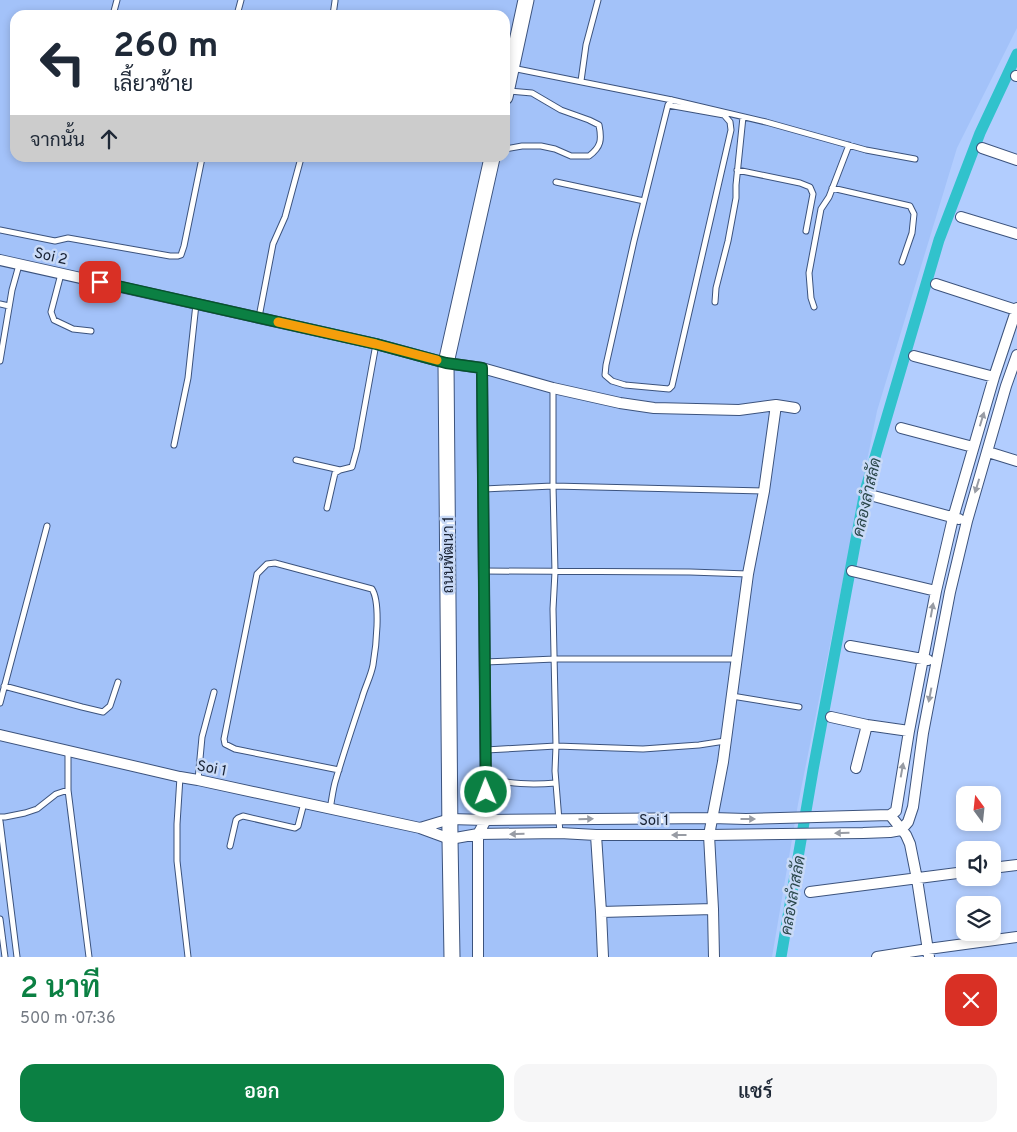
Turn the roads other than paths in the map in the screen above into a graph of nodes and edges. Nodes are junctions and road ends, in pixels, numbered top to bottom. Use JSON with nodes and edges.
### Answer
{"nodes":[{"id":1,"x":526,"y":0,"type":"edge"},
{"id":2,"x":598,"y":0,"type":"edge"},
{"id":3,"x":335,"y":1,"type":"dead end"},
{"id":4,"x":334,"y":10,"type":"edge"},
{"id":5,"x":511,"y":68,"type":"junction"},
{"id":6,"x":510,"y":73,"type":"edge"},
{"id":7,"x":581,"y":81,"type":"junction"},
{"id":8,"x":510,"y":94,"type":"edge"},
{"id":9,"x":672,"y":100,"type":"junction"},
{"id":10,"x":668,"y":105,"type":"junction"},
{"id":11,"x":743,"y":117,"type":"junction"},
{"id":12,"x":849,"y":145,"type":"junction"},
{"id":13,"x":510,"y":148,"type":"edge"},
{"id":14,"x":982,"y":148,"type":"dead end"},
{"id":15,"x":915,"y":159,"type":"dead end"},
{"id":16,"x":1017,"y":160,"type":"edge"},
{"id":17,"x":201,"y":162,"type":"edge"},
{"id":18,"x":300,"y":162,"type":"edge"},
{"id":19,"x":491,"y":162,"type":"edge"},
{"id":20,"x":737,"y":170,"type":"junction"},
{"id":21,"x":556,"y":182,"type":"dead end"},
{"id":22,"x":832,"y":188,"type":"junction"},
{"id":23,"x":644,"y":200,"type":"junction"},
{"id":24,"x":961,"y":216,"type":"dead end"},
{"id":25,"x":0,"y":230,"type":"edge"},
{"id":26,"x":806,"y":232,"type":"dead end"},
{"id":27,"x":1017,"y":234,"type":"edge"},
{"id":28,"x":0,"y":260,"type":"edge"},
{"id":29,"x":902,"y":262,"type":"dead end"},
{"id":30,"x":19,"y":264,"type":"junction"},
{"id":31,"x":61,"y":274,"type":"junction"},
{"id":32,"x":936,"y":284,"type":"dead end"},
{"id":33,"x":715,"y":302,"type":"dead end"},
{"id":34,"x":0,"y":304,"type":"edge"},
{"id":35,"x":196,"y":304,"type":"junction"},
{"id":36,"x":9,"y":306,"type":"junction"},
{"id":37,"x":814,"y":307,"type":"dead end"},
{"id":38,"x":1017,"y":309,"type":"edge"},
{"id":39,"x":259,"y":318,"type":"junction"},
{"id":40,"x":91,"y":330,"type":"dead end"},
{"id":41,"x":376,"y":344,"type":"junction"},
{"id":42,"x":1017,"y":355,"type":"edge"},
{"id":43,"x":914,"y":356,"type":"dead end"},
{"id":44,"x":0,"y":361,"type":"edge"},
{"id":45,"x":446,"y":363,"type":"junction"},
{"id":46,"x":482,"y":368,"type":"junction"},
{"id":47,"x":994,"y":378,"type":"junction"},
{"id":48,"x":1011,"y":382,"type":"edge"},
{"id":49,"x":553,"y":388,"type":"junction"},
{"id":50,"x":1017,"y":389,"type":"edge"},
{"id":51,"x":776,"y":405,"type":"junction"},
{"id":52,"x":795,"y":408,"type":"dead end"},
{"id":53,"x":901,"y":428,"type":"dead end"},
{"id":54,"x":174,"y":445,"type":"dead end"},
{"id":55,"x":973,"y":447,"type":"junction"},
{"id":56,"x":988,"y":452,"type":"junction"},
{"id":57,"x":296,"y":460,"type":"dead end"},
{"id":58,"x":1017,"y":461,"type":"edge"},
{"id":59,"x":340,"y":470,"type":"junction"},
{"id":60,"x":553,"y":486,"type":"junction"},
{"id":61,"x":484,"y":489,"type":"junction"},
{"id":62,"x":764,"y":491,"type":"junction"},
{"id":63,"x":870,"y":495,"type":"dead end"},
{"id":64,"x":327,"y":508,"type":"dead end"},
{"id":65,"x":953,"y":518,"type":"junction"},
{"id":66,"x":967,"y":521,"type":"junction"},
{"id":67,"x":48,"y":526,"type":"dead end"},
{"id":68,"x":852,"y":571,"type":"dead end"},
{"id":69,"x":484,"y":572,"type":"junction"},
{"id":70,"x":555,"y":572,"type":"junction"},
{"id":71,"x":748,"y":574,"type":"junction"},
{"id":72,"x":936,"y":591,"type":"junction"},
{"id":73,"x":850,"y":646,"type":"dead end"},
{"id":74,"x":555,"y":659,"type":"junction"},
{"id":75,"x":736,"y":659,"type":"junction"},
{"id":76,"x":923,"y":660,"type":"junction"},
{"id":77,"x":937,"y":661,"type":"junction"},
{"id":78,"x":485,"y":662,"type":"junction"},
{"id":79,"x":118,"y":682,"type":"dead end"},
{"id":80,"x":4,"y":686,"type":"junction"},
{"id":81,"x":214,"y":692,"type":"dead end"},
{"id":82,"x":732,"y":696,"type":"junction"},
{"id":83,"x":0,"y":703,"type":"edge"},
{"id":84,"x":799,"y":707,"type":"dead end"},
{"id":85,"x":831,"y":717,"type":"dead end"},
{"id":86,"x":867,"y":725,"type":"junction"},
{"id":87,"x":909,"y":731,"type":"junction"},
{"id":88,"x":0,"y":735,"type":"edge"},
{"id":89,"x":725,"y":742,"type":"junction"},
{"id":90,"x":556,"y":746,"type":"junction"},
{"id":91,"x":68,"y":750,"type":"junction"},
{"id":92,"x":485,"y":750,"type":"junction"},
{"id":93,"x":856,"y":768,"type":"dead end"},
{"id":94,"x":339,"y":770,"type":"junction"},
{"id":95,"x":180,"y":777,"type":"junction"},
{"id":96,"x":485,"y":778,"type":"junction"},
{"id":97,"x":198,"y":780,"type":"junction"},
{"id":98,"x":556,"y":783,"type":"junction"},
{"id":99,"x":68,"y":790,"type":"junction"},
{"id":100,"x":304,"y":803,"type":"junction"},
{"id":101,"x":330,"y":809,"type":"junction"},
{"id":102,"x":890,"y":815,"type":"junction"},
{"id":103,"x":0,"y":817,"type":"edge"},
{"id":104,"x":712,"y":818,"type":"junction"},
{"id":105,"x":559,"y":819,"type":"junction"},
{"id":106,"x":450,"y":820,"type":"junction"},
{"id":107,"x":486,"y":820,"type":"junction"},
{"id":108,"x":0,"y":821,"type":"edge"},
{"id":109,"x":420,"y":828,"type":"junction"},
{"id":110,"x":901,"y":830,"type":"junction"},
{"id":111,"x":560,"y":833,"type":"junction"},
{"id":112,"x":478,"y":834,"type":"junction"},
{"id":113,"x":596,"y":835,"type":"junction"},
{"id":114,"x":709,"y":835,"type":"junction"},
{"id":115,"x":450,"y":839,"type":"junction"},
{"id":116,"x":230,"y":846,"type":"dead end"},
{"id":117,"x":1017,"y":865,"type":"edge"},
{"id":118,"x":1001,"y":867,"type":"edge"},
{"id":119,"x":956,"y":873,"type":"edge"},
{"id":120,"x":917,"y":879,"type":"junction"},
{"id":121,"x":810,"y":892,"type":"dead end"},
{"id":122,"x":714,"y":909,"type":"junction"},
{"id":123,"x":601,"y":912,"type":"junction"},
{"id":124,"x":0,"y":919,"type":"edge"},
{"id":125,"x":1017,"y":937,"type":"edge"},
{"id":126,"x":928,"y":953,"type":"edge"},
{"id":127,"x":5,"y":957,"type":"edge"},
{"id":128,"x":17,"y":957,"type":"edge"},
{"id":129,"x":88,"y":957,"type":"edge"},
{"id":130,"x":188,"y":957,"type":"edge"},
{"id":131,"x":452,"y":957,"type":"edge"},
{"id":132,"x":478,"y":957,"type":"edge"},
{"id":133,"x":603,"y":957,"type":"edge"},
{"id":134,"x":714,"y":957,"type":"edge"},
{"id":135,"x":877,"y":957,"type":"edge"}],
"edges":[{"from":1,"to":5,"type":"main road"},
{"from":2,"to":7,"type":"lane"},
{"from":3,"to":4,"type":"lane"},
{"from":5,"to":6,"type":"main road"},
{"from":5,"to":7,"type":"lane"},
{"from":7,"to":9,"type":"lane"},
{"from":8,"to":13,"type":"lane"},
{"from":9,"to":10,"type":"lane"},
{"from":9,"to":11,"type":"lane"},
{"from":10,"to":23,"type":"lane"},
{"from":10,"to":23,"type":"lane"},
{"from":11,"to":12,"type":"lane"},
{"from":11,"to":20,"type":"lane"},
{"from":12,"to":15,"type":"lane"},
{"from":12,"to":22,"type":"lane"},
{"from":14,"to":16,"type":"street"},
{"from":17,"to":25,"type":"lane"},
{"from":18,"to":39,"type":"lane"},
{"from":19,"to":45,"type":"main road","name":"ถนนพัฒนา 1"},
{"from":20,"to":26,"type":"lane"},
{"from":20,"to":33,"type":"lane"},
{"from":21,"to":23,"type":"lane"},
{"from":22,"to":29,"type":"lane"},
{"from":22,"to":37,"type":"lane"},
{"from":24,"to":27,"type":"street"},
{"from":28,"to":30,"type":"street","name":"Soi 2"},
{"from":30,"to":31,"type":"street","name":"Soi 2"},
{"from":30,"to":36,"type":"lane"},
{"from":31,"to":35,"type":"street","name":"Soi 2"},
{"from":31,"to":40,"type":"lane"},
{"from":32,"to":38,"type":"street"},
{"from":34,"to":36,"type":"lane"},
{"from":35,"to":39,"type":"street","name":"Soi 2"},
{"from":35,"to":54,"type":"lane"},
{"from":36,"to":44,"type":"lane"},
{"from":38,"to":47,"type":"street"},
{"from":39,"to":41,"type":"street","name":"Soi 2"},
{"from":41,"to":45,"type":"street","name":"Soi 2"},
{"from":41,"to":59,"type":"lane"},
{"from":42,"to":48,"type":"street"},
{"from":43,"to":47,"type":"street"},
{"from":45,"to":46,"type":"street","name":"Soi 2"},
{"from":45,"to":106,"type":"main road","name":"ถนนพัฒนา 1"},
{"from":46,"to":49,"type":"street","name":"Soi 2"},
{"from":46,"to":61,"type":"street"},
{"from":47,"to":48,"type":"street"},
{"from":55,"to":47,"type":"street","one_way":true},
{"from":48,"to":50,"type":"street"},
{"from":48,"to":56,"type":"street"},
{"from":49,"to":51,"type":"street","name":"Soi 2"},
{"from":49,"to":60,"type":"lane"},
{"from":51,"to":52,"type":"street","name":"Soi 2"},
{"from":51,"to":62,"type":"street"},
{"from":53,"to":55,"type":"street"},
{"from":55,"to":65,"type":"street"},
{"from":56,"to":58,"type":"street"},
{"from":56,"to":66,"type":"street","one_way":true},
{"from":57,"to":59,"type":"lane"},
{"from":59,"to":64,"type":"lane"},
{"from":60,"to":61,"type":"lane"},
{"from":60,"to":62,"type":"lane"},
{"from":60,"to":70,"type":"lane"},
{"from":61,"to":69,"type":"street"},
{"from":62,"to":71,"type":"street"},
{"from":63,"to":65,"type":"street"},
{"from":65,"to":66,"type":"street"},
{"from":65,"to":72,"type":"street"},
{"from":66,"to":77,"type":"street"},
{"from":67,"to":80,"type":"lane"},
{"from":68,"to":72,"type":"street"},
{"from":69,"to":70,"type":"lane"},
{"from":69,"to":78,"type":"street"},
{"from":70,"to":71,"type":"lane"},
{"from":70,"to":74,"type":"lane"},
{"from":71,"to":75,"type":"street"},
{"from":76,"to":72,"type":"street","one_way":true},
{"from":73,"to":76,"type":"street"},
{"from":74,"to":75,"type":"lane"},
{"from":74,"to":78,"type":"lane"},
{"from":74,"to":90,"type":"lane"},
{"from":75,"to":82,"type":"street"},
{"from":76,"to":77,"type":"street"},
{"from":76,"to":87,"type":"street"},
{"from":77,"to":110,"type":"street","one_way":true},
{"from":78,"to":92,"type":"street"},
{"from":79,"to":80,"type":"lane"},
{"from":80,"to":83,"type":"lane"},
{"from":81,"to":97,"type":"lane"},
{"from":82,"to":84,"type":"lane"},
{"from":82,"to":89,"type":"street"},
{"from":85,"to":86,"type":"street"},
{"from":86,"to":87,"type":"street"},
{"from":86,"to":93,"type":"street"},
{"from":102,"to":87,"type":"street","one_way":true},
{"from":88,"to":91,"type":"street","name":"Soi 1"},
{"from":89,"to":90,"type":"lane"},
{"from":89,"to":104,"type":"street"},
{"from":90,"to":92,"type":"lane"},
{"from":90,"to":98,"type":"lane"},
{"from":91,"to":95,"type":"street","name":"Soi 1"},
{"from":91,"to":99,"type":"lane"},
{"from":92,"to":96,"type":"street"},
{"from":94,"to":94,"type":"lane"},
{"from":94,"to":101,"type":"lane"},
{"from":95,"to":97,"type":"street","name":"Soi 1"},
{"from":95,"to":130,"type":"lane"},
{"from":96,"to":98,"type":"lane"},
{"from":96,"to":107,"type":"street"},
{"from":97,"to":100,"type":"street","name":"Soi 1"},
{"from":98,"to":105,"type":"lane"},
{"from":99,"to":103,"type":"lane"},
{"from":99,"to":129,"type":"lane"},
{"from":100,"to":101,"type":"street","name":"Soi 1"},
{"from":100,"to":116,"type":"lane"},
{"from":101,"to":109,"type":"street","name":"Soi 1"},
{"from":104,"to":102,"type":"street","name":"Soi 1","one_way":true},
{"from":102,"to":110,"type":"street"},
{"from":105,"to":104,"type":"street","name":"Soi 1","one_way":true},
{"from":104,"to":114,"type":"street"},
{"from":105,"to":107,"type":"street","name":"Soi 1"},
{"from":105,"to":111,"type":"lane"},
{"from":106,"to":107,"type":"street","name":"Soi 1"},
{"from":106,"to":109,"type":"street","name":"Soi 1"},
{"from":106,"to":115,"type":"main road","name":"ถนนพัฒนา 1"},
{"from":107,"to":112,"type":"street"},
{"from":108,"to":128,"type":"lane"},
{"from":109,"to":115,"type":"street","name":"Soi 1"},
{"from":110,"to":114,"type":"street","name":"Soi 1","one_way":true},
{"from":110,"to":120,"type":"street"},
{"from":111,"to":112,"type":"street","name":"Soi 1","one_way":true},
{"from":111,"to":113,"type":"street","name":"Soi 1"},
{"from":112,"to":115,"type":"street","name":"Soi 1"},
{"from":112,"to":132,"type":"street"},
{"from":114,"to":113,"type":"street","name":"Soi 1","one_way":true},
{"from":113,"to":123,"type":"street"},
{"from":114,"to":122,"type":"street"},
{"from":115,"to":131,"type":"main road","name":"ถนนพัฒนา 1"},
{"from":117,"to":118,"type":"street"},
{"from":119,"to":120,"type":"street"},
{"from":120,"to":121,"type":"street"},
{"from":120,"to":126,"type":"street"},
{"from":122,"to":123,"type":"street"},
{"from":122,"to":134,"type":"street"},
{"from":123,"to":133,"type":"street"},
{"from":124,"to":127,"type":"lane"},
{"from":125,"to":126,"type":"street"},
{"from":126,"to":135,"type":"street"}]}
